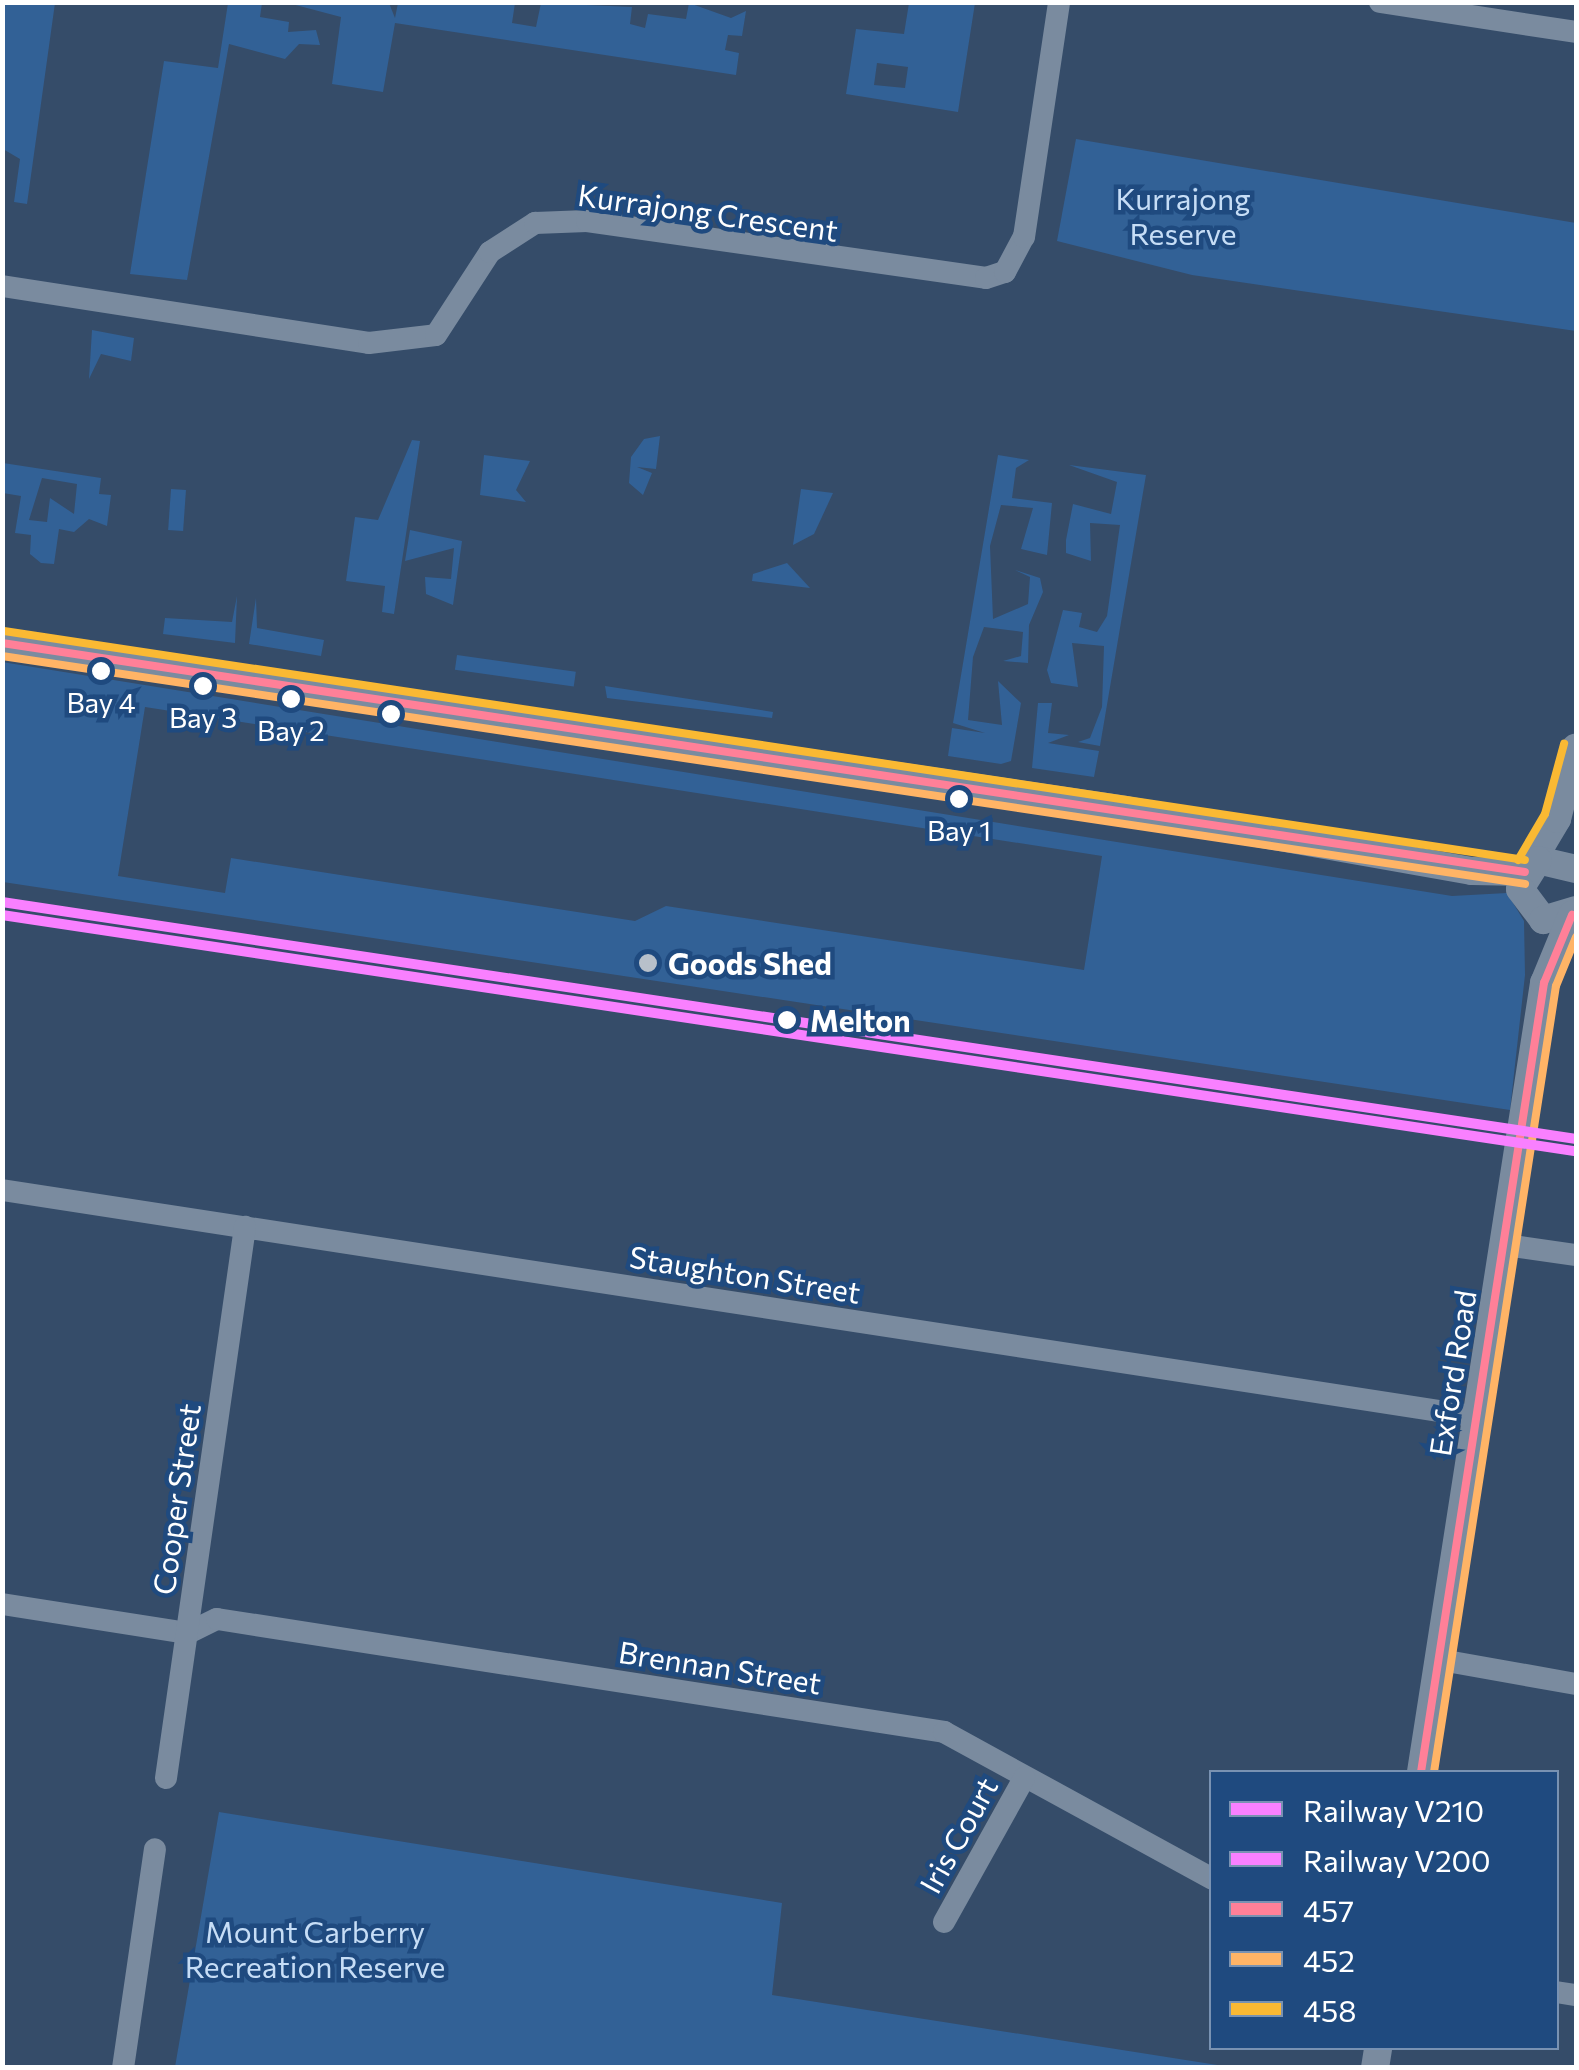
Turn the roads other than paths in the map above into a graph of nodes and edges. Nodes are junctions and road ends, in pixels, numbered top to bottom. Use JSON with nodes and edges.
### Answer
{"nodes":[{"id":1,"x":1059,"y":2,"type":"edge"},
{"id":2,"x":1380,"y":2,"type":"edge"},
{"id":3,"x":1576,"y":32,"type":"edge"},
{"id":4,"x":2,"y":286,"type":"edge"},
{"id":5,"x":2,"y":644,"type":"edge"},
{"id":6,"x":1576,"y":747,"type":"edge"},
{"id":7,"x":1570,"y":785,"type":"junction"},
{"id":8,"x":1576,"y":861,"type":"edge"},
{"id":9,"x":1576,"y":869,"type":"edge"},
{"id":10,"x":1526,"y":886,"type":"junction"},
{"id":11,"x":1575,"y":912,"type":"edge"},
{"id":12,"x":1544,"y":983,"type":"junction"},
{"id":13,"x":2,"y":1190,"type":"edge"},
{"id":14,"x":245,"y":1227,"type":"junction"},
{"id":15,"x":1505,"y":1244,"type":"junction"},
{"id":16,"x":1576,"y":1255,"type":"edge"},
{"id":17,"x":1478,"y":1417,"type":"junction"},
{"id":18,"x":2,"y":1604,"type":"edge"},
{"id":19,"x":188,"y":1632,"type":"junction"},
{"id":20,"x":1441,"y":1660,"type":"junction"},
{"id":21,"x":1576,"y":1684,"type":"edge"},
{"id":22,"x":1421,"y":1770,"type":"edge"},
{"id":23,"x":166,"y":1778,"type":"dead end"},
{"id":24,"x":1024,"y":1778,"type":"junction"},
{"id":25,"x":155,"y":1849,"type":"dead end"},
{"id":26,"x":1209,"y":1877,"type":"edge"},
{"id":27,"x":944,"y":1922,"type":"dead end"},
{"id":28,"x":122,"y":2068,"type":"edge"}],
"edges":[{"from":1,"to":4,"type":"street","name":"Kurrajong Crescent"},
{"from":2,"to":3,"type":"street"},
{"from":5,"to":10,"type":"street"},
{"from":6,"to":7,"type":"street"},
{"from":7,"to":8,"type":"street"},
{"from":7,"to":10,"type":"street"},
{"from":9,"to":10,"type":"street"},
{"from":10,"to":11,"type":"street"},
{"from":10,"to":12,"type":"street","name":"Exford Road"},
{"from":11,"to":12,"type":"street","name":"Exford Road"},
{"from":12,"to":15,"type":"street","name":"Exford Road"},
{"from":13,"to":14,"type":"street","name":"Staughton Street"},
{"from":14,"to":17,"type":"street","name":"Staughton Street"},
{"from":14,"to":19,"type":"street","name":"Cooper Street"},
{"from":15,"to":16,"type":"street"},
{"from":15,"to":17,"type":"street","name":"Exford Road"},
{"from":17,"to":20,"type":"street","name":"Exford Road"},
{"from":18,"to":19,"type":"street"},
{"from":19,"to":23,"type":"street","name":"Cooper Street"},
{"from":19,"to":24,"type":"street","name":"Brennan Street"},
{"from":20,"to":21,"type":"street"},
{"from":20,"to":22,"type":"street","name":"Exford Road"},
{"from":24,"to":26,"type":"street","name":"Brennan Street"},
{"from":24,"to":27,"type":"street","name":"Iris Court"},
{"from":25,"to":28,"type":"street"}]}
